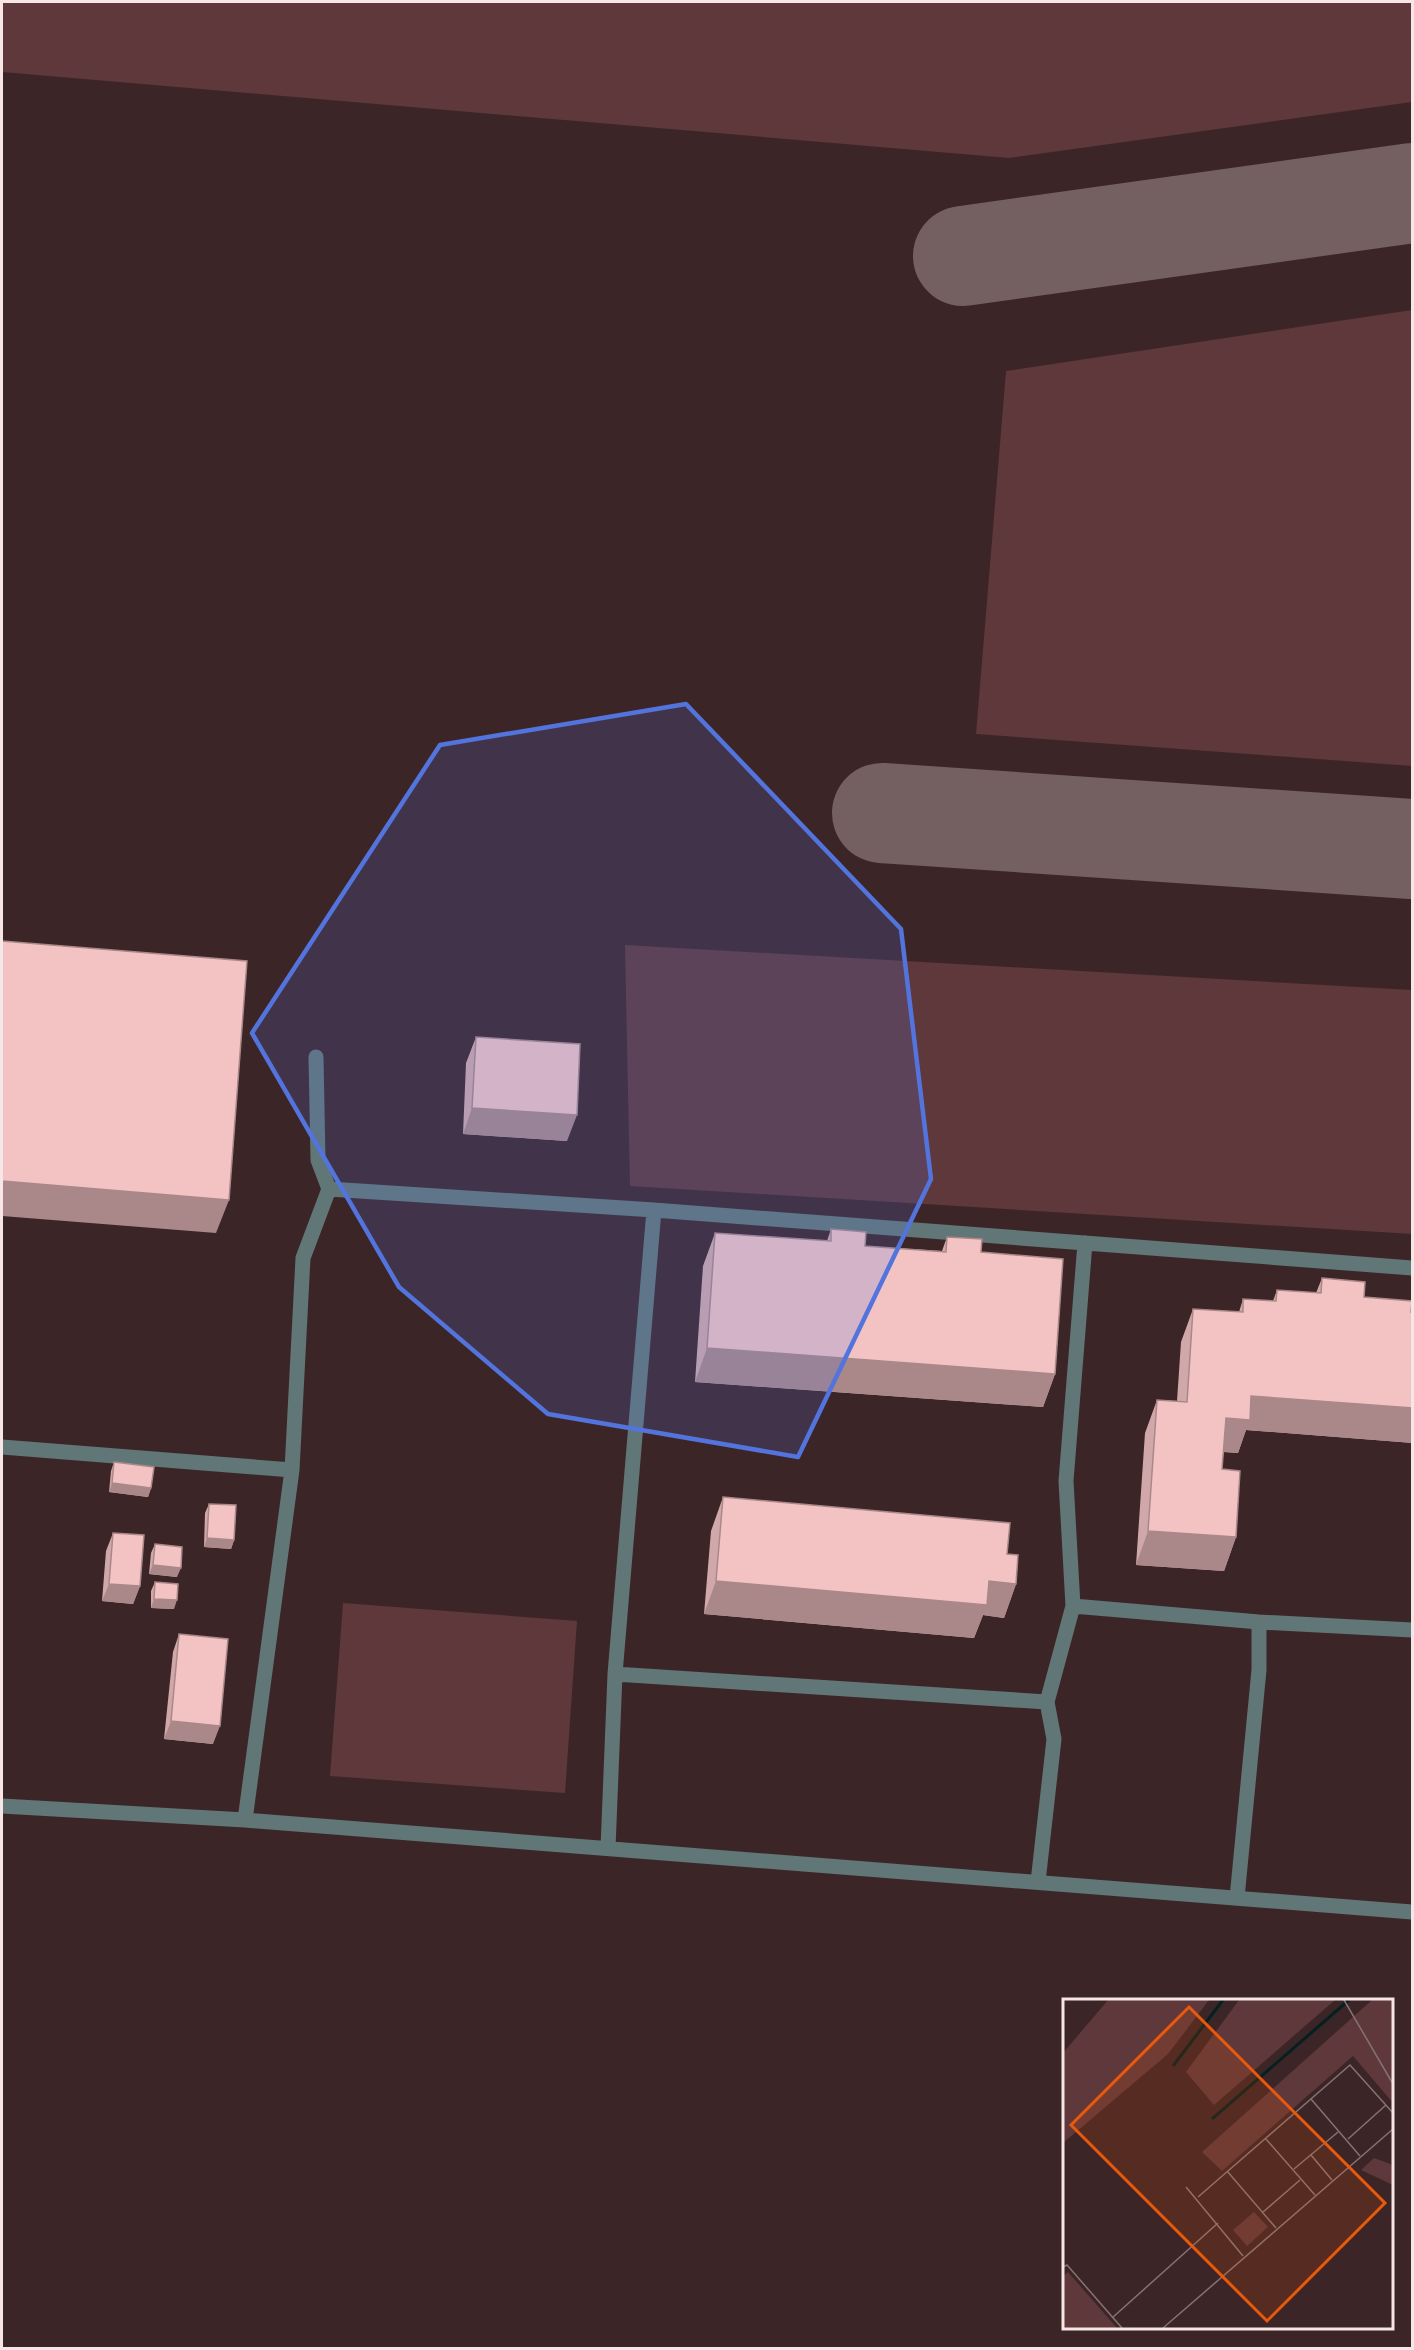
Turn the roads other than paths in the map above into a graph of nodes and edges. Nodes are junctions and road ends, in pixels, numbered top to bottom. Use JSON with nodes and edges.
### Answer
{"nodes":[{"id":1,"x":316,"y":1057,"type":"dead end"},
{"id":2,"x":329,"y":1189,"type":"junction"},
{"id":3,"x":654,"y":1210,"type":"junction"},
{"id":4,"x":1085,"y":1243,"type":"junction"},
{"id":5,"x":1413,"y":1268,"type":"edge"},
{"id":6,"x":2,"y":1447,"type":"edge"},
{"id":7,"x":292,"y":1470,"type":"junction"},
{"id":8,"x":1073,"y":1606,"type":"junction"},
{"id":9,"x":1259,"y":1622,"type":"junction"},
{"id":10,"x":1413,"y":1630,"type":"edge"},
{"id":11,"x":615,"y":1674,"type":"junction"},
{"id":12,"x":1047,"y":1702,"type":"junction"},
{"id":13,"x":2,"y":1806,"type":"edge"},
{"id":14,"x":245,"y":1820,"type":"junction"},
{"id":15,"x":608,"y":1848,"type":"junction"},
{"id":16,"x":1038,"y":1882,"type":"junction"},
{"id":17,"x":1237,"y":1898,"type":"junction"},
{"id":18,"x":1413,"y":1912,"type":"edge"}],
"edges":[{"from":1,"to":2,"type":"street"},
{"from":2,"to":3,"type":"street"},
{"from":2,"to":7,"type":"street"},
{"from":3,"to":4,"type":"street"},
{"from":3,"to":11,"type":"street"},
{"from":4,"to":5,"type":"street"},
{"from":4,"to":8,"type":"street"},
{"from":6,"to":7,"type":"street"},
{"from":7,"to":14,"type":"street"},
{"from":8,"to":9,"type":"street"},
{"from":8,"to":12,"type":"street"},
{"from":9,"to":10,"type":"street"},
{"from":9,"to":17,"type":"street"},
{"from":11,"to":12,"type":"street"},
{"from":11,"to":15,"type":"street"},
{"from":12,"to":16,"type":"street"},
{"from":13,"to":14,"type":"street"},
{"from":14,"to":15,"type":"street"},
{"from":15,"to":16,"type":"street"},
{"from":16,"to":17,"type":"street"},
{"from":17,"to":18,"type":"street"}]}
